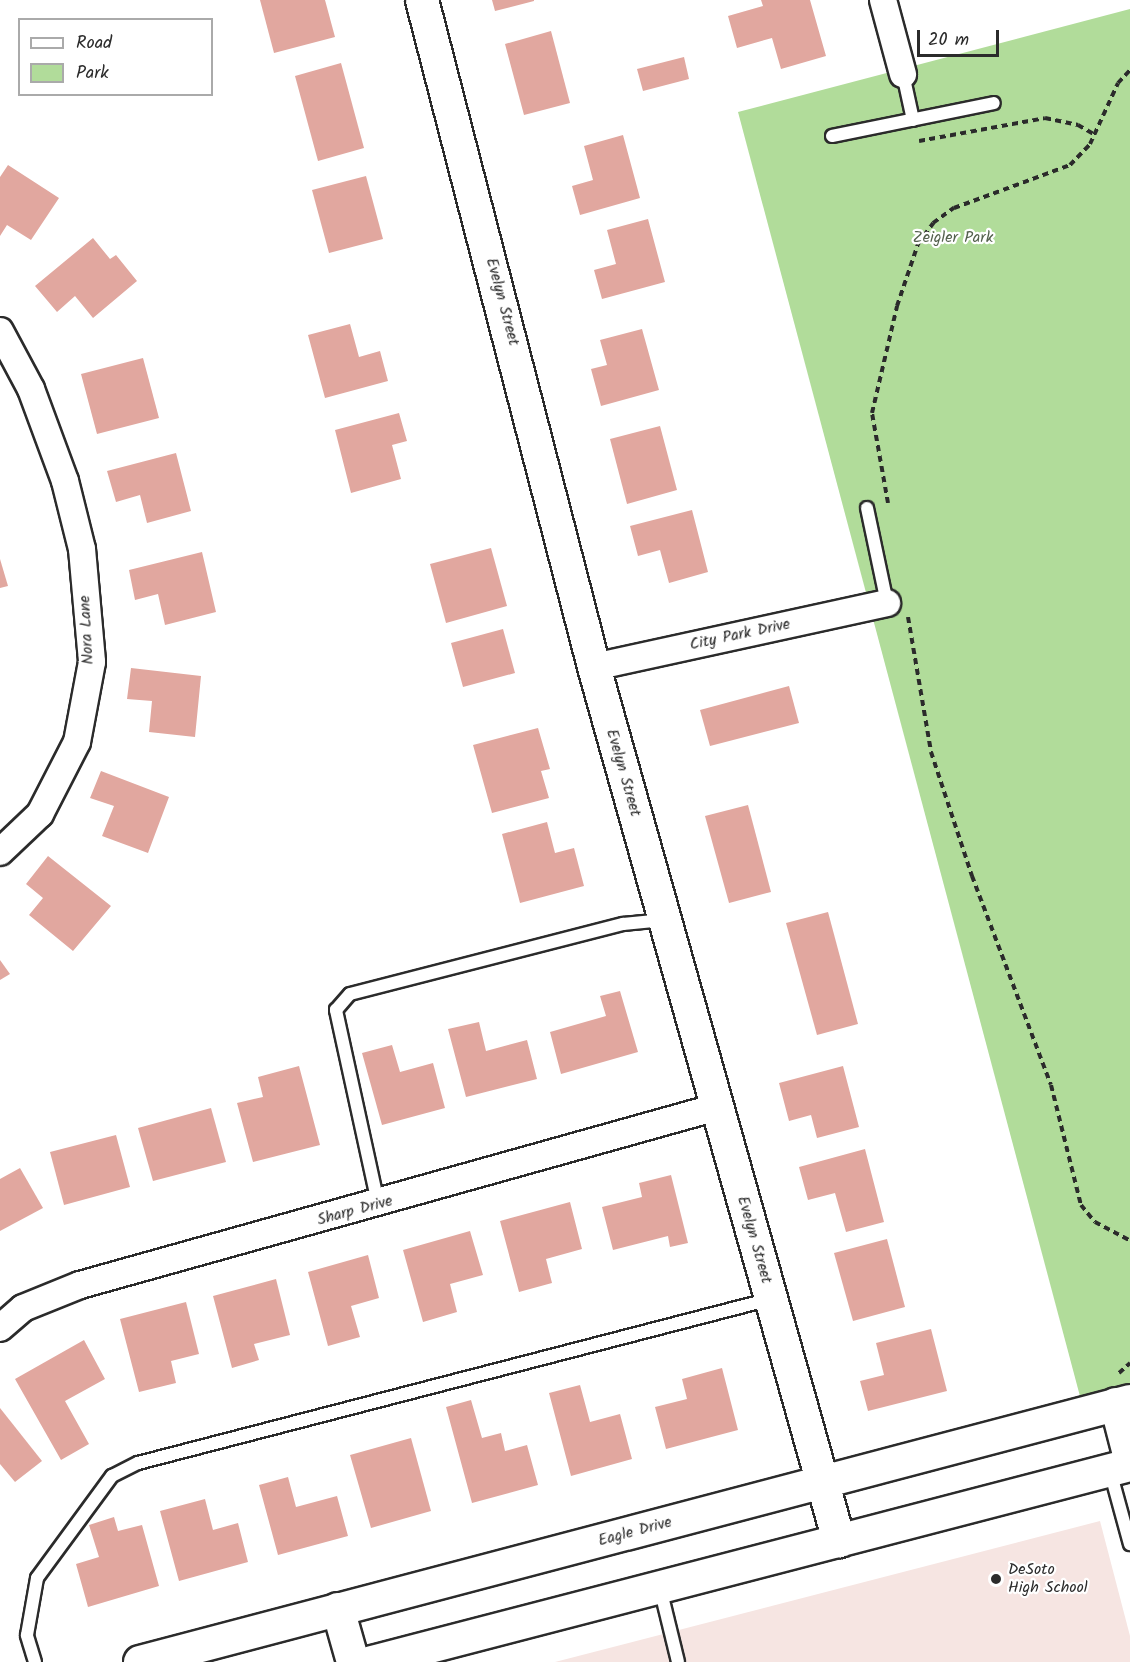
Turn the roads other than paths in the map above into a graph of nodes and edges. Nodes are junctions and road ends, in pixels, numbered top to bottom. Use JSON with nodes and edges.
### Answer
{"nodes":[{"id":1,"x":422,"y":0,"type":"edge"},
{"id":2,"x":883,"y":0,"type":"edge"},
{"id":3,"x":903,"y":74,"type":"joint"},
{"id":4,"x":994,"y":103,"type":"dead end"},
{"id":5,"x":913,"y":120,"type":"junction"},
{"id":6,"x":832,"y":136,"type":"dead end"},
{"id":7,"x":0,"y":332,"type":"edge"},
{"id":8,"x":867,"y":508,"type":"dead end"},
{"id":9,"x":897,"y":609,"type":"joint"},
{"id":10,"x":594,"y":667,"type":"junction"},
{"id":11,"x":0,"y":852,"type":"edge"},
{"id":12,"x":664,"y":920,"type":"junction"},
{"id":13,"x":717,"y":1107,"type":"junction"},
{"id":14,"x":378,"y":1204,"type":"junction"},
{"id":15,"x":771,"y":1299,"type":"junction"},
{"id":16,"x":0,"y":1328,"type":"edge"},
{"id":17,"x":1123,"y":1402,"type":"edge"},
{"id":18,"x":1123,"y":1465,"type":"edge"},
{"id":19,"x":823,"y":1483,"type":"junction"},
{"id":20,"x":1126,"y":1515,"type":"edge"},
{"id":21,"x":839,"y":1541,"type":"junction"},
{"id":22,"x":1130,"y":1544,"type":"edge"},
{"id":23,"x":660,"y":1588,"type":"junction"},
{"id":24,"x":338,"y":1610,"type":"junction"},
{"id":25,"x":35,"y":1662,"type":"edge"},
{"id":26,"x":140,"y":1662,"type":"edge"},
{"id":27,"x":353,"y":1662,"type":"edge"},
{"id":28,"x":372,"y":1662,"type":"edge"},
{"id":29,"x":678,"y":1662,"type":"edge"}],
"edges":[{"from":1,"to":10,"type":"street","name":"Evelyn Street"},
{"from":2,"to":3,"type":"street"},
{"from":3,"to":5,"type":"lane"},
{"from":4,"to":5,"type":"lane"},
{"from":5,"to":6,"type":"lane"},
{"from":7,"to":11,"type":"street","name":"Nora Lane"},
{"from":8,"to":9,"type":"lane"},
{"from":9,"to":10,"type":"street","name":"City Park Drive"},
{"from":10,"to":12,"type":"street","name":"Evelyn Street"},
{"from":12,"to":13,"type":"street","name":"Evelyn Street"},
{"from":12,"to":14,"type":"lane"},
{"from":13,"to":14,"type":"street","name":"Sharp Drive"},
{"from":13,"to":15,"type":"street","name":"Evelyn Street"},
{"from":14,"to":16,"type":"street","name":"Sharp Drive"},
{"from":15,"to":19,"type":"street","name":"Evelyn Street"},
{"from":15,"to":25,"type":"lane"},
{"from":17,"to":18,"type":"street"},
{"from":17,"to":19,"type":"street","name":"Eagle Drive"},
{"from":18,"to":20,"type":"lane"},
{"from":18,"to":21,"type":"street"},
{"from":19,"to":21,"type":"street","name":"Evelyn Street"},
{"from":19,"to":24,"type":"street","name":"Eagle Drive"},
{"from":20,"to":22,"type":"lane"},
{"from":21,"to":23,"type":"street"},
{"from":23,"to":28,"type":"street"},
{"from":23,"to":29,"type":"lane"},
{"from":24,"to":26,"type":"street","name":"Eagle Drive"},
{"from":24,"to":27,"type":"street"}]}
